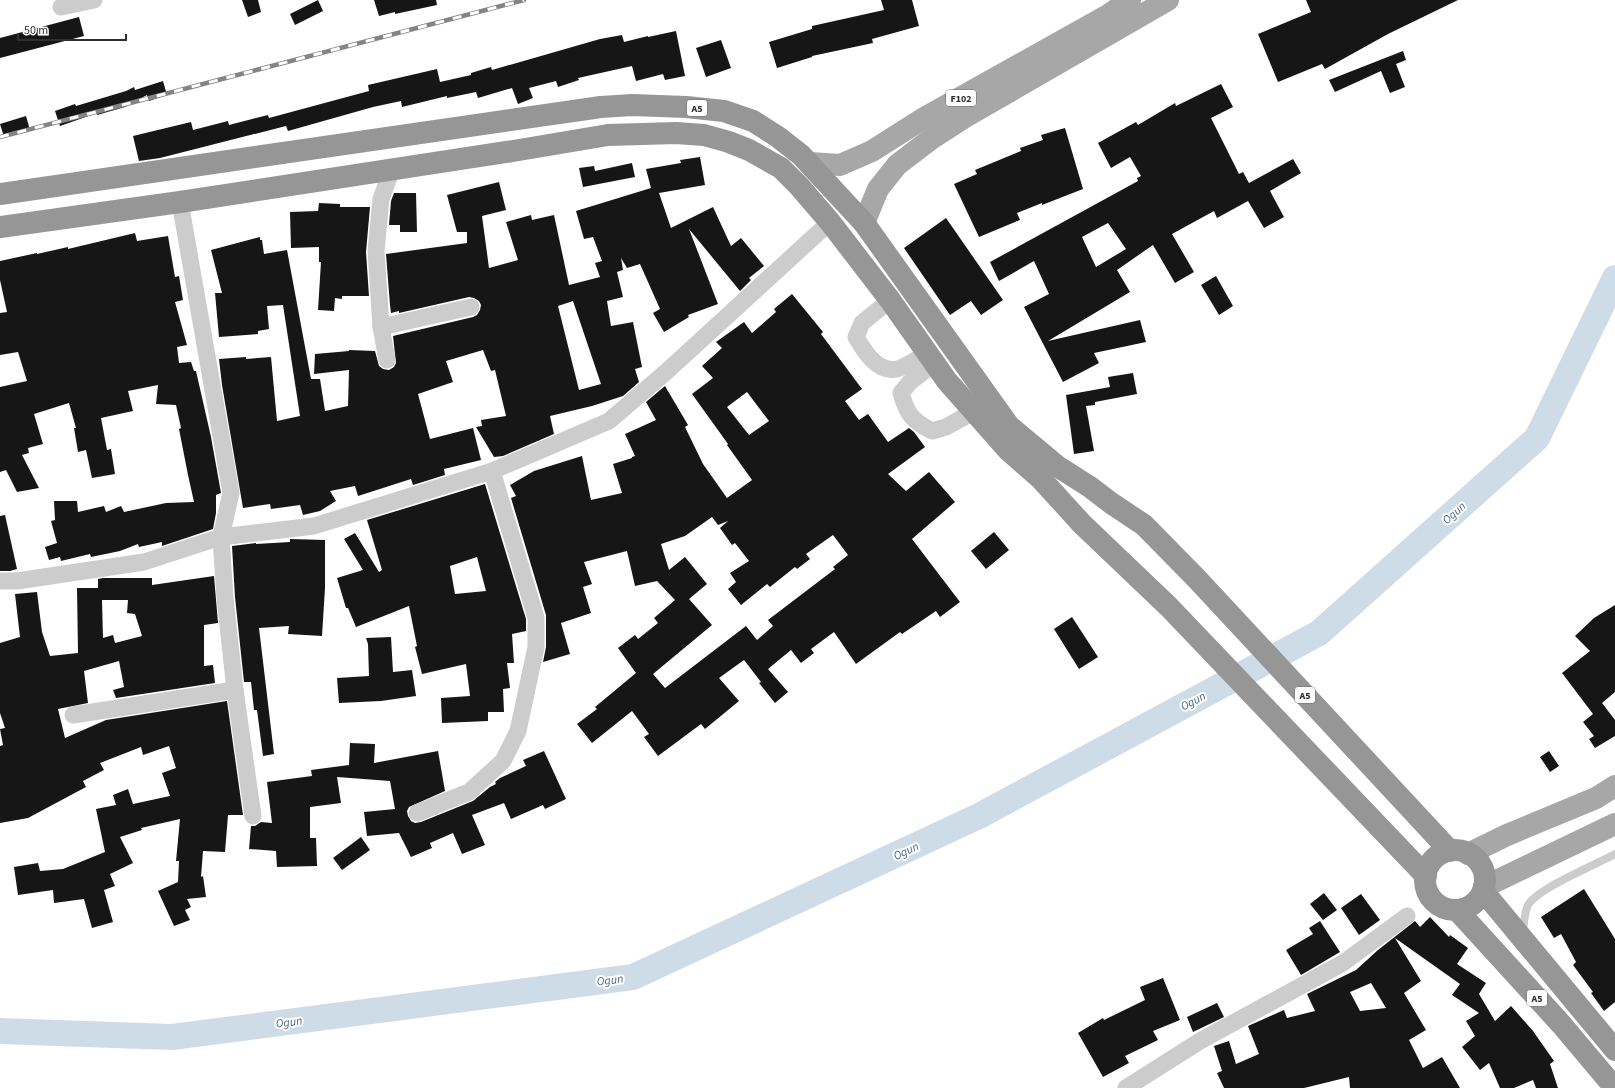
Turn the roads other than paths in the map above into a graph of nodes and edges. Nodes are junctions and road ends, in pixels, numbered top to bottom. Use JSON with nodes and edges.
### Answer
{"nodes":[{"id":1,"x":94,"y":0,"type":"edge"},
{"id":2,"x":1130,"y":0,"type":"edge"},
{"id":3,"x":1168,"y":0,"type":"edge"},
{"id":4,"x":61,"y":7,"type":"dead end"},
{"id":5,"x":506,"y":121,"type":"junction"},
{"id":6,"x":513,"y":151,"type":"junction"},
{"id":7,"x":810,"y":163,"type":"junction"},
{"id":8,"x":392,"y":169,"type":"junction"},
{"id":9,"x":0,"y":194,"type":"edge"},
{"id":10,"x":180,"y":202,"type":"junction"},
{"id":11,"x":830,"y":222,"type":"junction"},
{"id":12,"x":864,"y":223,"type":"junction"},
{"id":13,"x":0,"y":227,"type":"edge"},
{"id":14,"x":890,"y":300,"type":"junction"},
{"id":15,"x":471,"y":307,"type":"dead end"},
{"id":16,"x":381,"y":327,"type":"junction"},
{"id":17,"x":931,"y":358,"type":"junction"},
{"id":18,"x":387,"y":360,"type":"dead end"},
{"id":19,"x":974,"y":412,"type":"junction"},
{"id":20,"x":492,"y":471,"type":"junction"},
{"id":21,"x":221,"y":538,"type":"junction"},
{"id":22,"x":0,"y":581,"type":"edge"},
{"id":23,"x":235,"y":690,"type":"junction"},
{"id":24,"x":73,"y":716,"type":"dead end"},
{"id":25,"x":1615,"y":786,"type":"edge"},
{"id":26,"x":417,"y":813,"type":"dead end"},
{"id":27,"x":253,"y":816,"type":"dead end"},
{"id":28,"x":1615,"y":824,"type":"edge"},
{"id":29,"x":1459,"y":852,"type":"junction"},
{"id":30,"x":1615,"y":854,"type":"edge"},
{"id":31,"x":1426,"y":876,"type":"junction"},
{"id":32,"x":1483,"y":889,"type":"junction"},
{"id":33,"x":1458,"y":910,"type":"junction"},
{"id":34,"x":1407,"y":916,"type":"dead end"},
{"id":35,"x":1523,"y":939,"type":"junction"},
{"id":36,"x":1615,"y":1050,"type":"edge"},
{"id":37,"x":1126,"y":1088,"type":"edge"},
{"id":38,"x":1615,"y":1088,"type":"edge"}],
"edges":[{"from":1,"to":4,"type":"street"},
{"from":2,"to":7,"type":"main road","number":"F102"},
{"from":3,"to":12,"type":"main road"},
{"from":5,"to":6,"type":"highway"},
{"from":5,"to":7,"type":"highway","number":"A5"},
{"from":5,"to":9,"type":"highway","number":"A5"},
{"from":6,"to":8,"type":"highway"},
{"from":6,"to":11,"type":"highway"},
{"from":7,"to":12,"type":"highway","number":"A5"},
{"from":8,"to":10,"type":"highway"},
{"from":8,"to":16,"type":"street"},
{"from":10,"to":13,"type":"highway"},
{"from":10,"to":21,"type":"street"},
{"from":11,"to":14,"type":"highway"},
{"from":11,"to":20,"type":"street"},
{"from":12,"to":29,"type":"highway","number":"A5"},
{"from":14,"to":17,"type":"highway"},
{"from":14,"to":17,"type":"street"},
{"from":15,"to":16,"type":"street"},
{"from":16,"to":18,"type":"street"},
{"from":17,"to":19,"type":"highway"},
{"from":17,"to":19,"type":"street"},
{"from":19,"to":31,"type":"highway"},
{"from":20,"to":21,"type":"street"},
{"from":20,"to":26,"type":"street"},
{"from":21,"to":22,"type":"street"},
{"from":21,"to":23,"type":"street"},
{"from":23,"to":24,"type":"street"},
{"from":23,"to":27,"type":"street"},
{"from":25,"to":29,"type":"main road"},
{"from":28,"to":32,"type":"main road"},
{"from":29,"to":31,"type":"highway"},
{"from":29,"to":32,"type":"highway"},
{"from":30,"to":35,"type":"lane"},
{"from":31,"to":33,"type":"highway"},
{"from":32,"to":33,"type":"highway"},
{"from":32,"to":35,"type":"highway","number":"A5"},
{"from":33,"to":38,"type":"highway","number":"A5"},
{"from":34,"to":37,"type":"street"},
{"from":35,"to":36,"type":"highway","number":"A5"}]}
